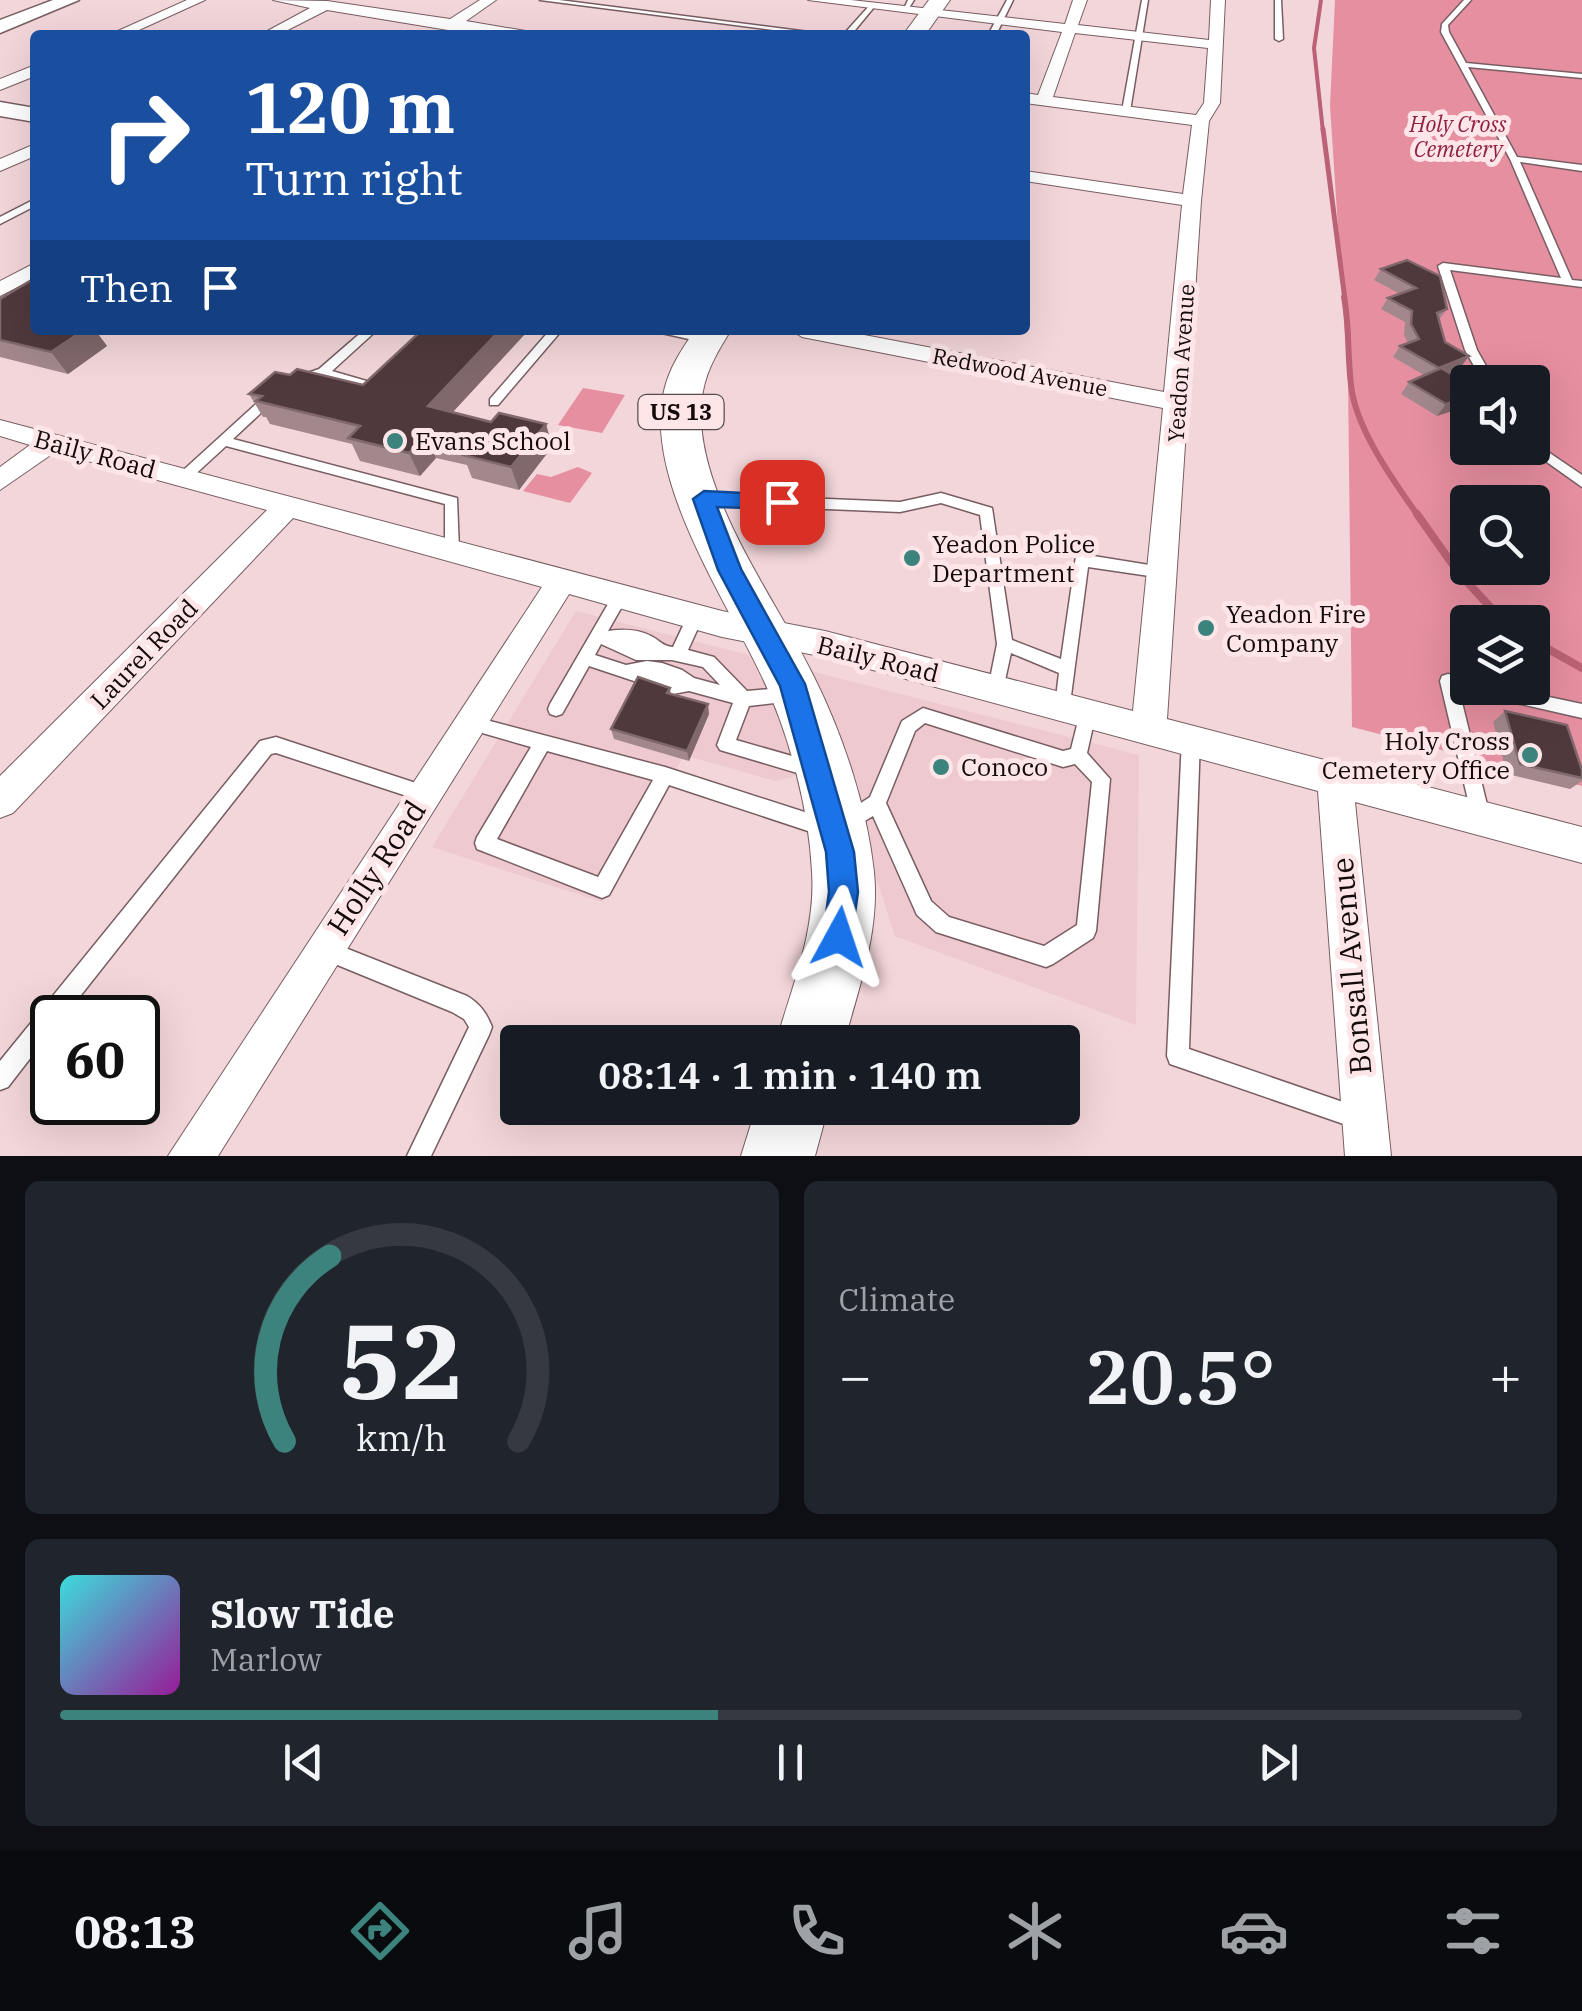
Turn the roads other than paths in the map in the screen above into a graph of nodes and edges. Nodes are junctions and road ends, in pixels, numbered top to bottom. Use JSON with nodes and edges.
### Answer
{"nodes":[{"id":1,"x":51,"y":0,"type":"edge"},
{"id":2,"x":70,"y":0,"type":"edge"},
{"id":3,"x":198,"y":0,"type":"edge"},
{"id":4,"x":280,"y":0,"type":"edge"},
{"id":5,"x":489,"y":0,"type":"edge"},
{"id":6,"x":543,"y":0,"type":"edge"},
{"id":7,"x":816,"y":0,"type":"edge"},
{"id":8,"x":1010,"y":0,"type":"edge"},
{"id":9,"x":1080,"y":0,"type":"edge"},
{"id":10,"x":1145,"y":0,"type":"edge"},
{"id":11,"x":1218,"y":0,"type":"edge"},
{"id":12,"x":1278,"y":0,"type":"edge"},
{"id":13,"x":1468,"y":0,"type":"edge"},
{"id":14,"x":828,"y":1,"type":"edge"},
{"id":15,"x":871,"y":2,"type":"edge"},
{"id":16,"x":331,"y":3,"type":"edge"},
{"id":17,"x":908,"y":5,"type":"edge"},
{"id":18,"x":935,"y":6,"type":"edge"},
{"id":19,"x":1000,"y":21,"type":"junction"},
{"id":20,"x":0,"y":23,"type":"edge"},
{"id":21,"x":452,"y":23,"type":"junction"},
{"id":22,"x":1072,"y":29,"type":"junction"},
{"id":23,"x":128,"y":30,"type":"edge"},
{"id":24,"x":276,"y":30,"type":"edge"},
{"id":25,"x":440,"y":30,"type":"edge"},
{"id":26,"x":504,"y":30,"type":"edge"},
{"id":27,"x":788,"y":30,"type":"edge"},
{"id":28,"x":851,"y":30,"type":"edge"},
{"id":29,"x":918,"y":30,"type":"edge"},
{"id":30,"x":995,"y":30,"type":"edge"},
{"id":31,"x":1138,"y":36,"type":"junction"},
{"id":32,"x":1280,"y":39,"type":"dead end"},
{"id":33,"x":1218,"y":45,"type":"junction"},
{"id":34,"x":1467,"y":65,"type":"junction"},
{"id":35,"x":30,"y":72,"type":"edge"},
{"id":36,"x":1582,"y":76,"type":"edge"},
{"id":37,"x":0,"y":85,"type":"edge"},
{"id":38,"x":1030,"y":99,"type":"edge"},
{"id":39,"x":1044,"y":100,"type":"junction"},
{"id":40,"x":0,"y":109,"type":"edge"},
{"id":41,"x":1126,"y":111,"type":"junction"},
{"id":42,"x":30,"y":114,"type":"edge"},
{"id":43,"x":1202,"y":121,"type":"junction"},
{"id":44,"x":30,"y":151,"type":"edge"},
{"id":45,"x":1514,"y":159,"type":"junction"},
{"id":46,"x":0,"y":166,"type":"edge"},
{"id":47,"x":1582,"y":168,"type":"edge"},
{"id":48,"x":1030,"y":177,"type":"edge"},
{"id":49,"x":1192,"y":201,"type":"junction"},
{"id":50,"x":30,"y":205,"type":"edge"},
{"id":51,"x":0,"y":221,"type":"edge"},
{"id":52,"x":30,"y":272,"type":"edge"},
{"id":53,"x":1568,"y":282,"type":"junction"},
{"id":54,"x":1582,"y":284,"type":"edge"},
{"id":55,"x":0,"y":290,"type":"edge"},
{"id":56,"x":366,"y":335,"type":"edge"},
{"id":57,"x":552,"y":335,"type":"edge"},
{"id":58,"x":710,"y":335,"type":"edge"},
{"id":59,"x":828,"y":335,"type":"edge"},
{"id":60,"x":395,"y":364,"type":"edge"},
{"id":61,"x":1479,"y":365,"type":"edge"},
{"id":62,"x":323,"y":372,"type":"junction"},
{"id":63,"x":494,"y":402,"type":"dead end"},
{"id":64,"x":1179,"y":403,"type":"junction"},
{"id":65,"x":0,"y":428,"type":"edge"},
{"id":66,"x":223,"y":441,"type":"junction"},
{"id":67,"x":51,"y":442,"type":"junction"},
{"id":68,"x":1550,"y":459,"type":"edge"},
{"id":69,"x":183,"y":478,"type":"junction"},
{"id":70,"x":0,"y":481,"type":"edge"},
{"id":71,"x":1582,"y":482,"type":"edge"},
{"id":72,"x":704,"y":499,"type":"junction"},
{"id":73,"x":288,"y":506,"type":"junction"},
{"id":74,"x":452,"y":550,"type":"junction"},
{"id":75,"x":1164,"y":572,"type":"junction"},
{"id":76,"x":562,"y":581,"type":"junction"},
{"id":77,"x":620,"y":596,"type":"junction"},
{"id":78,"x":695,"y":617,"type":"junction"},
{"id":79,"x":764,"y":632,"type":"junction"},
{"id":80,"x":602,"y":637,"type":"junction"},
{"id":81,"x":1004,"y":644,"type":"junction"},
{"id":82,"x":678,"y":654,"type":"junction"},
{"id":83,"x":585,"y":658,"type":"junction"},
{"id":84,"x":1067,"y":669,"type":"junction"},
{"id":85,"x":996,"y":689,"type":"junction"},
{"id":86,"x":769,"y":696,"type":"junction"},
{"id":87,"x":1550,"y":704,"type":"edge"},
{"id":88,"x":1454,"y":705,"type":"edge"},
{"id":89,"x":1076,"y":709,"type":"junction"},
{"id":90,"x":556,"y":710,"type":"dead end"},
{"id":91,"x":1582,"y":711,"type":"edge"},
{"id":92,"x":471,"y":723,"type":"junction"},
{"id":93,"x":1149,"y":728,"type":"junction"},
{"id":94,"x":1191,"y":739,"type":"junction"},
{"id":95,"x":543,"y":742,"type":"junction"},
{"id":96,"x":1078,"y":754,"type":"junction"},
{"id":97,"x":665,"y":775,"type":"junction"},
{"id":98,"x":1335,"y":777,"type":"junction"},
{"id":99,"x":425,"y":794,"type":"junction"},
{"id":100,"x":0,"y":801,"type":"edge"},
{"id":101,"x":843,"y":802,"type":"junction"},
{"id":102,"x":1481,"y":817,"type":"junction"},
{"id":103,"x":1582,"y":845,"type":"edge"},
{"id":104,"x":324,"y":950,"type":"junction"},
{"id":105,"x":814,"y":1025,"type":"edge"},
{"id":106,"x":0,"y":1078,"type":"edge"},
{"id":107,"x":787,"y":1125,"type":"edge"},
{"id":108,"x":1367,"y":1138,"type":"edge"},
{"id":109,"x":192,"y":1156,"type":"edge"},
{"id":110,"x":419,"y":1156,"type":"edge"},
{"id":111,"x":778,"y":1156,"type":"edge"}],
"edges":[{"from":1,"to":20,"type":"street"},
{"from":2,"to":20,"type":"street"},
{"from":3,"to":23,"type":"street"},
{"from":4,"to":16,"type":"street"},
{"from":5,"to":21,"type":"street"},
{"from":6,"to":27,"type":"lane"},
{"from":7,"to":14,"type":"street"},
{"from":8,"to":19,"type":"lane"},
{"from":9,"to":22,"type":"street"},
{"from":10,"to":31,"type":"lane"},
{"from":11,"to":33,"type":"street","name":"Yeadon Avenue"},
{"from":12,"to":32,"type":"lane"},
{"from":13,"to":34,"type":"lane"},
{"from":14,"to":15,"type":"street"},
{"from":15,"to":17,"type":"street"},
{"from":15,"to":28,"type":"lane"},
{"from":16,"to":21,"type":"street"},
{"from":16,"to":24,"type":"street"},
{"from":17,"to":18,"type":"street"},
{"from":18,"to":19,"type":"street"},
{"from":18,"to":29,"type":"main road"},
{"from":19,"to":22,"type":"street"},
{"from":19,"to":30,"type":"lane"},
{"from":21,"to":25,"type":"street"},
{"from":21,"to":26,"type":"street"},
{"from":22,"to":31,"type":"street"},
{"from":22,"to":39,"type":"street"},
{"from":31,"to":33,"type":"street"},
{"from":31,"to":41,"type":"lane"},
{"from":33,"to":43,"type":"street","name":"Yeadon Avenue"},
{"from":34,"to":36,"type":"lane"},
{"from":34,"to":45,"type":"lane"},
{"from":35,"to":37,"type":"street"},
{"from":38,"to":39,"type":"street"},
{"from":39,"to":41,"type":"street"},
{"from":40,"to":42,"type":"street"},
{"from":41,"to":43,"type":"street"},
{"from":43,"to":49,"type":"street","name":"Yeadon Avenue"},
{"from":44,"to":46,"type":"street"},
{"from":45,"to":47,"type":"lane"},
{"from":45,"to":53,"type":"lane"},
{"from":48,"to":49,"type":"street"},
{"from":49,"to":64,"type":"street","name":"Yeadon Avenue"},
{"from":50,"to":51,"type":"lane"},
{"from":52,"to":55,"type":"street"},
{"from":53,"to":54,"type":"lane"},
{"from":53,"to":61,"type":"lane"},
{"from":56,"to":62,"type":"lane"},
{"from":57,"to":63,"type":"lane"},
{"from":58,"to":72,"type":"main road","number":"US 13"},
{"from":59,"to":64,"type":"street","name":"Redwood Avenue"},
{"from":60,"to":62,"type":"lane"},
{"from":62,"to":66,"type":"lane"},
{"from":64,"to":75,"type":"street","name":"Yeadon Avenue"},
{"from":65,"to":67,"type":"street","name":"Baily Road"},
{"from":66,"to":69,"type":"lane"},
{"from":66,"to":74,"type":"lane"},
{"from":67,"to":69,"type":"street","name":"Baily Road"},
{"from":67,"to":70,"type":"street"},
{"from":68,"to":71,"type":"lane"},
{"from":69,"to":73,"type":"street","name":"Baily Road"},
{"from":72,"to":79,"type":"main road","number":"US 13"},
{"from":72,"to":81,"type":"lane"},
{"from":73,"to":74,"type":"street","name":"Baily Road"},
{"from":73,"to":100,"type":"street","name":"Laurel Road"},
{"from":74,"to":76,"type":"street","name":"Baily Road"},
{"from":75,"to":84,"type":"lane"},
{"from":75,"to":93,"type":"street","name":"Yeadon Avenue"},
{"from":76,"to":77,"type":"street","name":"Baily Road"},
{"from":76,"to":92,"type":"street","name":"Holly Road"},
{"from":77,"to":78,"type":"street","name":"Baily Road"},
{"from":77,"to":80,"type":"lane"},
{"from":78,"to":79,"type":"street","name":"Baily Road"},
{"from":78,"to":82,"type":"lane"},
{"from":79,"to":85,"type":"street","name":"Baily Road"},
{"from":79,"to":86,"type":"main road","number":"US 13"},
{"from":80,"to":82,"type":"lane"},
{"from":80,"to":83,"type":"lane"},
{"from":81,"to":84,"type":"lane"},
{"from":81,"to":85,"type":"lane"},
{"from":82,"to":86,"type":"lane"},
{"from":83,"to":86,"type":"lane"},
{"from":83,"to":90,"type":"lane"},
{"from":84,"to":89,"type":"lane"},
{"from":85,"to":89,"type":"street","name":"Baily Road"},
{"from":86,"to":101,"type":"main road","number":"US 13"},
{"from":86,"to":101,"type":"lane"},
{"from":87,"to":91,"type":"lane"},
{"from":88,"to":102,"type":"lane"},
{"from":89,"to":93,"type":"street","name":"Baily Road"},
{"from":89,"to":96,"type":"lane"},
{"from":92,"to":95,"type":"lane"},
{"from":92,"to":99,"type":"street","name":"Holly Road"},
{"from":93,"to":94,"type":"street","name":"Baily Road"},
{"from":94,"to":98,"type":"street","name":"Baily Road"},
{"from":94,"to":108,"type":"lane"},
{"from":95,"to":97,"type":"lane"},
{"from":95,"to":97,"type":"lane"},
{"from":96,"to":101,"type":"lane"},
{"from":96,"to":101,"type":"lane"},
{"from":97,"to":101,"type":"lane"},
{"from":98,"to":102,"type":"street","name":"Baily Road"},
{"from":98,"to":108,"type":"street","name":"Bonsall Avenue"},
{"from":99,"to":104,"type":"street","name":"Holly Road"},
{"from":99,"to":106,"type":"lane"},
{"from":101,"to":105,"type":"main road","number":"US 13"},
{"from":102,"to":103,"type":"street","name":"Baily Road"},
{"from":104,"to":109,"type":"street","name":"Holly Road"},
{"from":104,"to":110,"type":"lane"},
{"from":107,"to":111,"type":"main road"}]}
